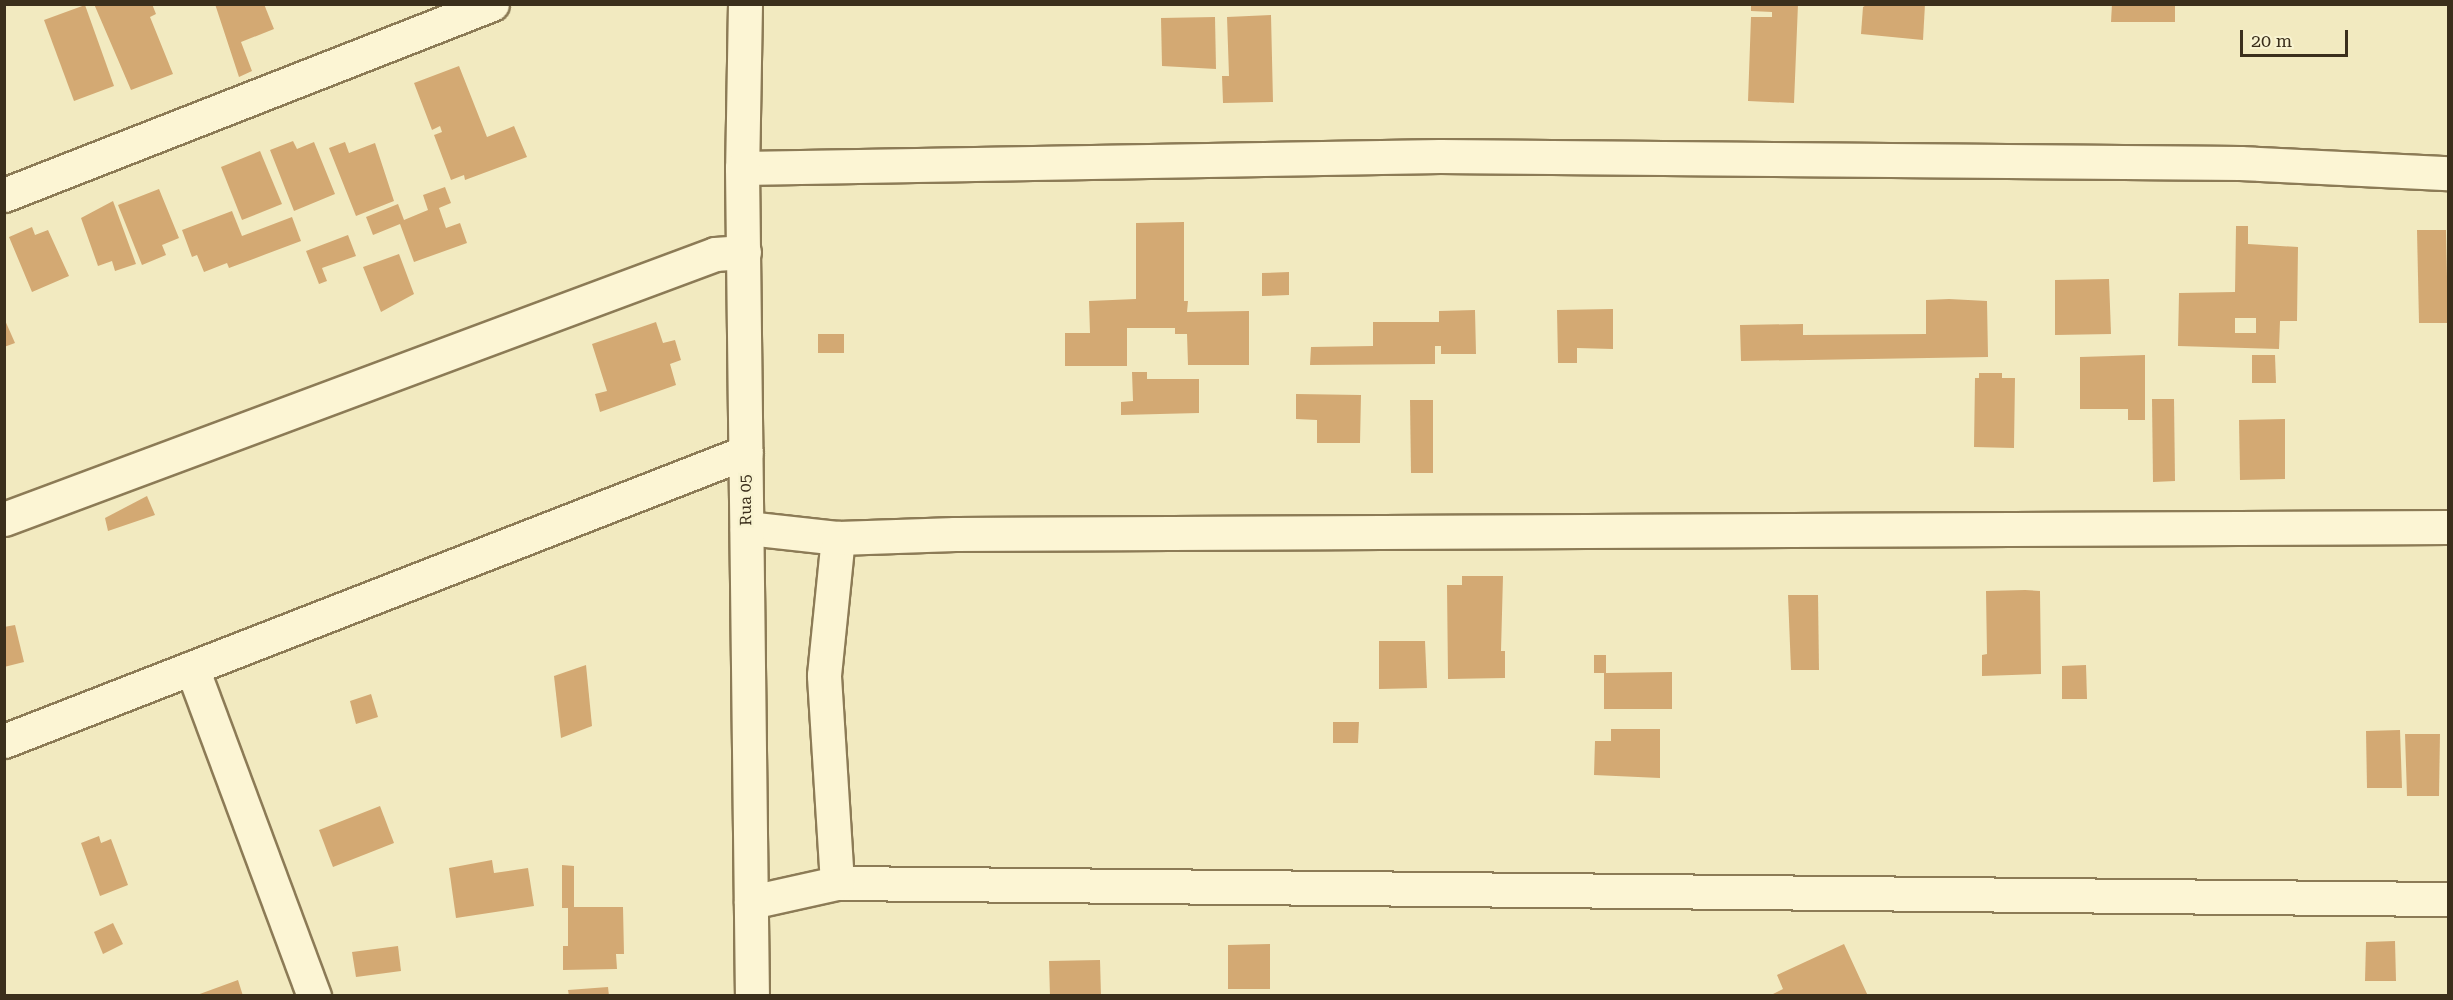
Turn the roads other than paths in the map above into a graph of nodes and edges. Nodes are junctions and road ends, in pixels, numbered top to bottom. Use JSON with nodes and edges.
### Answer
{"nodes":[{"id":1,"x":492,"y":4,"type":"edge"},
{"id":2,"x":745,"y":4,"type":"edge"},
{"id":3,"x":742,"y":168,"type":"junction"},
{"id":4,"x":2448,"y":173,"type":"edge"},
{"id":5,"x":4,"y":195,"type":"edge"},
{"id":6,"x":744,"y":252,"type":"junction"},
{"id":7,"x":746,"y":452,"type":"junction"},
{"id":8,"x":4,"y":519,"type":"edge"},
{"id":9,"x":2448,"y":527,"type":"edge"},
{"id":10,"x":747,"y":528,"type":"junction"},
{"id":11,"x":838,"y":538,"type":"junction"},
{"id":12,"x":192,"y":668,"type":"junction"},
{"id":13,"x":4,"y":741,"type":"edge"},
{"id":14,"x":837,"y":883,"type":"junction"},
{"id":15,"x":2448,"y":899,"type":"edge"},
{"id":16,"x":751,"y":902,"type":"junction"},
{"id":17,"x":314,"y":996,"type":"edge"},
{"id":18,"x":752,"y":996,"type":"edge"}],
"edges":[{"from":1,"to":5,"type":"street"},
{"from":2,"to":3,"type":"street","name":"Rua 05"},
{"from":3,"to":4,"type":"street"},
{"from":3,"to":6,"type":"street","name":"Rua 05"},
{"from":6,"to":7,"type":"street","name":"Rua 05"},
{"from":6,"to":8,"type":"street"},
{"from":7,"to":10,"type":"street","name":"Rua 05"},
{"from":7,"to":12,"type":"street"},
{"from":9,"to":11,"type":"street"},
{"from":10,"to":11,"type":"street"},
{"from":10,"to":16,"type":"street","name":"Rua 05"},
{"from":11,"to":14,"type":"street"},
{"from":12,"to":13,"type":"street"},
{"from":12,"to":17,"type":"street"},
{"from":14,"to":15,"type":"street"},
{"from":14,"to":16,"type":"street"},
{"from":16,"to":18,"type":"street","name":"Rua 05"}]}
